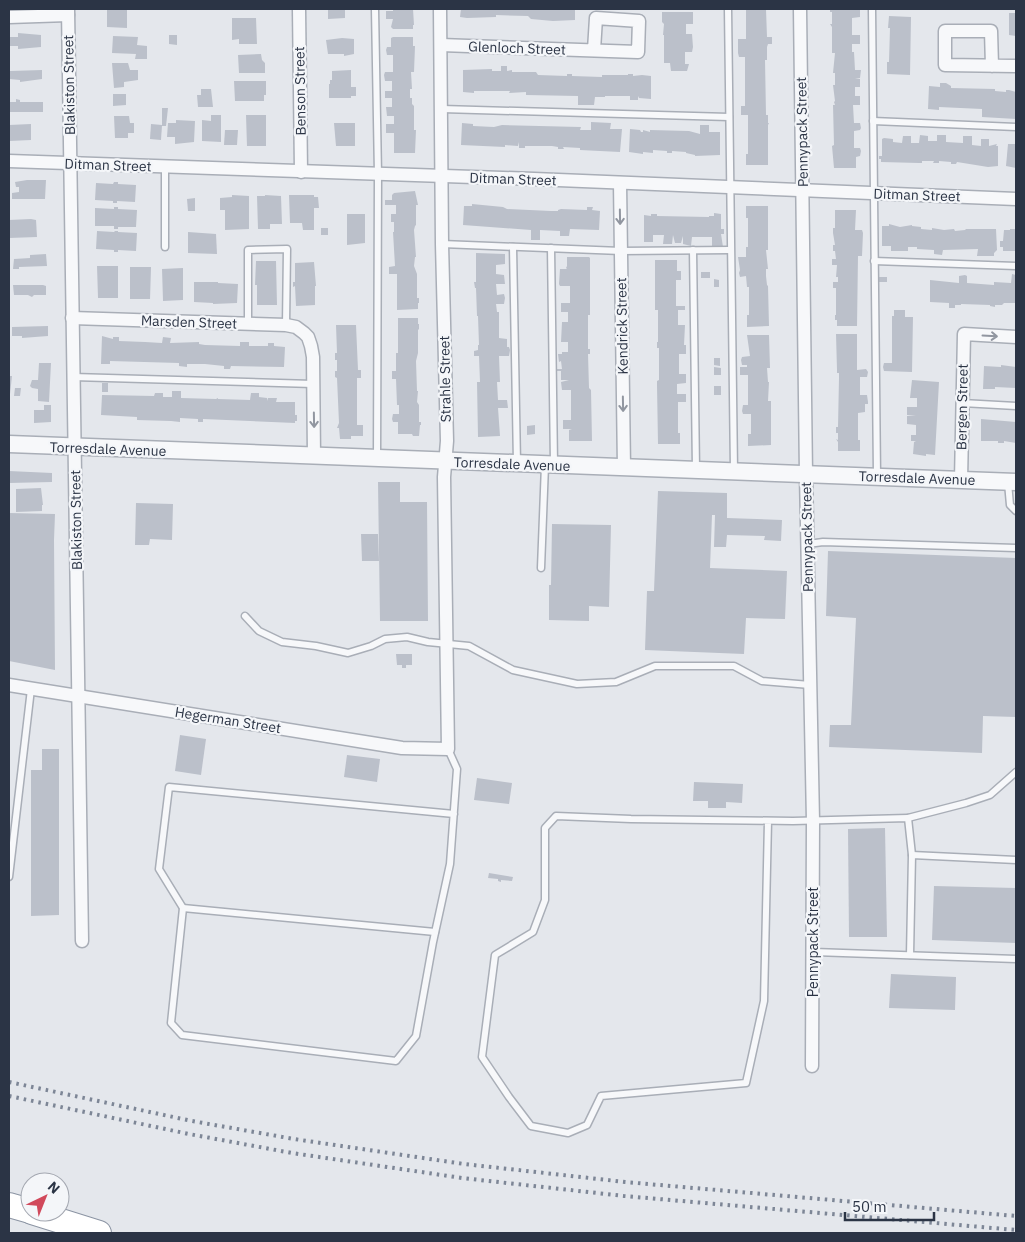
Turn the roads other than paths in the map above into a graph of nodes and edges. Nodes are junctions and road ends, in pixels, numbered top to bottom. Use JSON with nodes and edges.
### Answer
{"nodes":[{"id":1,"x":298,"y":9,"type":"edge"},
{"id":2,"x":375,"y":9,"type":"edge"},
{"id":3,"x":440,"y":9,"type":"edge"},
{"id":4,"x":728,"y":9,"type":"edge"},
{"id":5,"x":800,"y":9,"type":"edge"},
{"id":6,"x":872,"y":9,"type":"edge"},
{"id":7,"x":68,"y":12,"type":"edge"},
{"id":8,"x":9,"y":16,"type":"edge"},
{"id":9,"x":441,"y":45,"type":"junction"},
{"id":10,"x":594,"y":50,"type":"dead end"},
{"id":11,"x":992,"y":66,"type":"junction"},
{"id":12,"x":1016,"y":66,"type":"edge"},
{"id":13,"x":442,"y":109,"type":"junction"},
{"id":14,"x":729,"y":117,"type":"junction"},
{"id":15,"x":873,"y":122,"type":"junction"},
{"id":16,"x":1016,"y":127,"type":"edge"},
{"id":17,"x":9,"y":161,"type":"edge"},
{"id":18,"x":70,"y":163,"type":"junction"},
{"id":19,"x":165,"y":167,"type":"junction"},
{"id":20,"x":301,"y":172,"type":"junction"},
{"id":21,"x":378,"y":175,"type":"junction"},
{"id":22,"x":443,"y":177,"type":"junction"},
{"id":23,"x":620,"y":183,"type":"junction"},
{"id":24,"x":730,"y":187,"type":"junction"},
{"id":25,"x":802,"y":190,"type":"junction"},
{"id":26,"x":873,"y":193,"type":"junction"},
{"id":27,"x":1016,"y":199,"type":"edge"},
{"id":28,"x":442,"y":244,"type":"junction"},
{"id":29,"x":165,"y":247,"type":"dead end"},
{"id":30,"x":513,"y":247,"type":"junction"},
{"id":31,"x":551,"y":248,"type":"junction"},
{"id":32,"x":693,"y":250,"type":"junction"},
{"id":33,"x":730,"y":250,"type":"junction"},
{"id":34,"x":621,"y":251,"type":"junction"},
{"id":35,"x":874,"y":261,"type":"junction"},
{"id":36,"x":1016,"y":266,"type":"edge"},
{"id":37,"x":72,"y":318,"type":"junction"},
{"id":38,"x":248,"y":324,"type":"junction"},
{"id":39,"x":286,"y":325,"type":"junction"},
{"id":40,"x":1016,"y":337,"type":"edge"},
{"id":41,"x":73,"y":377,"type":"junction"},
{"id":42,"x":313,"y":384,"type":"junction"},
{"id":43,"x":962,"y":404,"type":"junction"},
{"id":44,"x":1016,"y":406,"type":"edge"},
{"id":45,"x":9,"y":444,"type":"edge"},
{"id":46,"x":76,"y":448,"type":"junction"},
{"id":47,"x":314,"y":457,"type":"junction"},
{"id":48,"x":377,"y":459,"type":"junction"},
{"id":49,"x":445,"y":461,"type":"junction"},
{"id":50,"x":517,"y":464,"type":"junction"},
{"id":51,"x":550,"y":465,"type":"junction"},
{"id":52,"x":624,"y":468,"type":"junction"},
{"id":53,"x":696,"y":470,"type":"junction"},
{"id":54,"x":734,"y":472,"type":"junction"},
{"id":55,"x":806,"y":475,"type":"junction"},
{"id":56,"x":877,"y":476,"type":"junction"},
{"id":57,"x":960,"y":480,"type":"junction"},
{"id":58,"x":1012,"y":482,"type":"edge"},
{"id":59,"x":1016,"y":512,"type":"edge"},
{"id":60,"x":808,"y":544,"type":"junction"},
{"id":61,"x":1016,"y":548,"type":"edge"},
{"id":62,"x":541,"y":568,"type":"dead end"},
{"id":63,"x":245,"y":616,"type":"dead end"},
{"id":64,"x":446,"y":644,"type":"junction"},
{"id":65,"x":9,"y":685,"type":"edge"},
{"id":66,"x":810,"y":686,"type":"junction"},
{"id":67,"x":31,"y":689,"type":"junction"},
{"id":68,"x":78,"y":697,"type":"junction"},
{"id":69,"x":448,"y":749,"type":"junction"},
{"id":70,"x":1016,"y":772,"type":"edge"},
{"id":71,"x":454,"y":814,"type":"junction"},
{"id":72,"x":908,"y":818,"type":"junction"},
{"id":73,"x":768,"y":820,"type":"junction"},
{"id":74,"x":813,"y":821,"type":"junction"},
{"id":75,"x":912,"y":854,"type":"junction"},
{"id":76,"x":1016,"y":860,"type":"edge"},
{"id":77,"x":9,"y":877,"type":"edge"},
{"id":78,"x":184,"y":908,"type":"junction"},
{"id":79,"x":435,"y":932,"type":"junction"},
{"id":80,"x":82,"y":941,"type":"dead end"},
{"id":81,"x":814,"y":952,"type":"junction"},
{"id":82,"x":910,"y":955,"type":"junction"},
{"id":83,"x":1016,"y":958,"type":"edge"},
{"id":84,"x":812,"y":1066,"type":"dead end"},
{"id":85,"x":63,"y":1222,"type":"edge"},
{"id":86,"x":99,"y":1233,"type":"edge"}],
"edges":[{"from":1,"to":20,"type":"street","name":"Benson Street"},
{"from":2,"to":21,"type":"lane"},
{"from":3,"to":9,"type":"street","name":"Strahle Street"},
{"from":4,"to":14,"type":"lane"},
{"from":5,"to":25,"type":"street","name":"Pennypack Street"},
{"from":6,"to":15,"type":"lane"},
{"from":7,"to":8,"type":"street"},
{"from":7,"to":18,"type":"street","name":"Blakiston Street"},
{"from":9,"to":10,"type":"street","name":"Glenloch Street"},
{"from":9,"to":13,"type":"street","name":"Strahle Street"},
{"from":11,"to":11,"type":"street"},
{"from":11,"to":12,"type":"street"},
{"from":13,"to":14,"type":"lane"},
{"from":13,"to":22,"type":"street","name":"Strahle Street"},
{"from":14,"to":24,"type":"lane"},
{"from":15,"to":16,"type":"lane"},
{"from":15,"to":26,"type":"lane"},
{"from":17,"to":18,"type":"street","name":"Ditman Street"},
{"from":18,"to":19,"type":"street","name":"Ditman Street"},
{"from":18,"to":37,"type":"street","name":"Blakiston Street"},
{"from":19,"to":20,"type":"street","name":"Ditman Street"},
{"from":19,"to":29,"type":"lane"},
{"from":20,"to":21,"type":"street","name":"Ditman Street"},
{"from":21,"to":22,"type":"street","name":"Ditman Street"},
{"from":21,"to":48,"type":"lane"},
{"from":22,"to":23,"type":"street","name":"Ditman Street"},
{"from":22,"to":28,"type":"street","name":"Strahle Street"},
{"from":23,"to":24,"type":"street","name":"Ditman Street"},
{"from":23,"to":34,"type":"street","name":"Kendrick Street","one_way":true},
{"from":24,"to":25,"type":"street","name":"Ditman Street"},
{"from":24,"to":33,"type":"lane"},
{"from":25,"to":26,"type":"street","name":"Ditman Street"},
{"from":25,"to":55,"type":"street","name":"Pennypack Street"},
{"from":26,"to":27,"type":"street","name":"Ditman Street"},
{"from":26,"to":35,"type":"lane"},
{"from":28,"to":30,"type":"lane"},
{"from":28,"to":49,"type":"street","name":"Strahle Street"},
{"from":30,"to":31,"type":"lane"},
{"from":30,"to":50,"type":"lane"},
{"from":31,"to":34,"type":"lane"},
{"from":31,"to":51,"type":"lane"},
{"from":32,"to":33,"type":"lane"},
{"from":32,"to":34,"type":"lane"},
{"from":32,"to":53,"type":"lane"},
{"from":33,"to":54,"type":"lane"},
{"from":34,"to":52,"type":"street","name":"Kendrick Street","one_way":true},
{"from":35,"to":36,"type":"lane"},
{"from":35,"to":56,"type":"lane"},
{"from":37,"to":38,"type":"street","name":"Marsden Street"},
{"from":37,"to":41,"type":"street","name":"Blakiston Street"},
{"from":38,"to":39,"type":"street","name":"Marsden Street"},
{"from":38,"to":39,"type":"lane"},
{"from":39,"to":42,"type":"street","name":"Marsden Street"},
{"from":43,"to":40,"type":"street","name":"Bergen Street","one_way":true},
{"from":41,"to":42,"type":"lane"},
{"from":41,"to":46,"type":"street","name":"Blakiston Street"},
{"from":42,"to":47,"type":"street","one_way":true},
{"from":43,"to":44,"type":"lane"},
{"from":43,"to":57,"type":"street","name":"Bergen Street"},
{"from":45,"to":46,"type":"street","name":"Torresdale Avenue"},
{"from":46,"to":47,"type":"street","name":"Torresdale Avenue"},
{"from":46,"to":68,"type":"street","name":"Blakiston Street"},
{"from":47,"to":48,"type":"street","name":"Torresdale Avenue"},
{"from":48,"to":49,"type":"street","name":"Torresdale Avenue"},
{"from":49,"to":50,"type":"street","name":"Torresdale Avenue"},
{"from":49,"to":64,"type":"street","name":"Strahle Street"},
{"from":50,"to":51,"type":"street","name":"Torresdale Avenue"},
{"from":51,"to":52,"type":"street","name":"Torresdale Avenue"},
{"from":51,"to":62,"type":"lane"},
{"from":52,"to":53,"type":"street","name":"Torresdale Avenue"},
{"from":53,"to":54,"type":"street","name":"Torresdale Avenue"},
{"from":54,"to":55,"type":"street","name":"Torresdale Avenue"},
{"from":55,"to":56,"type":"street","name":"Torresdale Avenue"},
{"from":55,"to":60,"type":"street","name":"Pennypack Street"},
{"from":56,"to":57,"type":"street","name":"Torresdale Avenue"},
{"from":57,"to":58,"type":"street","name":"Torresdale Avenue"},
{"from":58,"to":59,"type":"lane"},
{"from":60,"to":61,"type":"lane"},
{"from":60,"to":66,"type":"street","name":"Pennypack Street"},
{"from":63,"to":64,"type":"lane"},
{"from":64,"to":66,"type":"lane"},
{"from":64,"to":69,"type":"street","name":"Strahle Street"},
{"from":65,"to":67,"type":"street","name":"Hegerman Street"},
{"from":66,"to":74,"type":"street","name":"Pennypack Street"},
{"from":67,"to":68,"type":"street","name":"Hegerman Street"},
{"from":67,"to":77,"type":"lane"},
{"from":68,"to":69,"type":"street","name":"Hegerman Street"},
{"from":68,"to":80,"type":"street","name":"Blakiston Street"},
{"from":69,"to":71,"type":"lane"},
{"from":70,"to":72,"type":"lane"},
{"from":71,"to":78,"type":"lane"},
{"from":71,"to":79,"type":"lane"},
{"from":72,"to":74,"type":"lane"},
{"from":72,"to":75,"type":"lane"},
{"from":73,"to":73,"type":"lane"},
{"from":73,"to":74,"type":"lane"},
{"from":74,"to":81,"type":"street","name":"Pennypack Street"},
{"from":75,"to":76,"type":"lane"},
{"from":75,"to":82,"type":"lane"},
{"from":78,"to":79,"type":"lane"},
{"from":78,"to":79,"type":"lane"},
{"from":81,"to":82,"type":"lane"},
{"from":81,"to":84,"type":"street","name":"Pennypack Street"},
{"from":82,"to":83,"type":"lane"},
{"from":85,"to":86,"type":"highway"}]}
